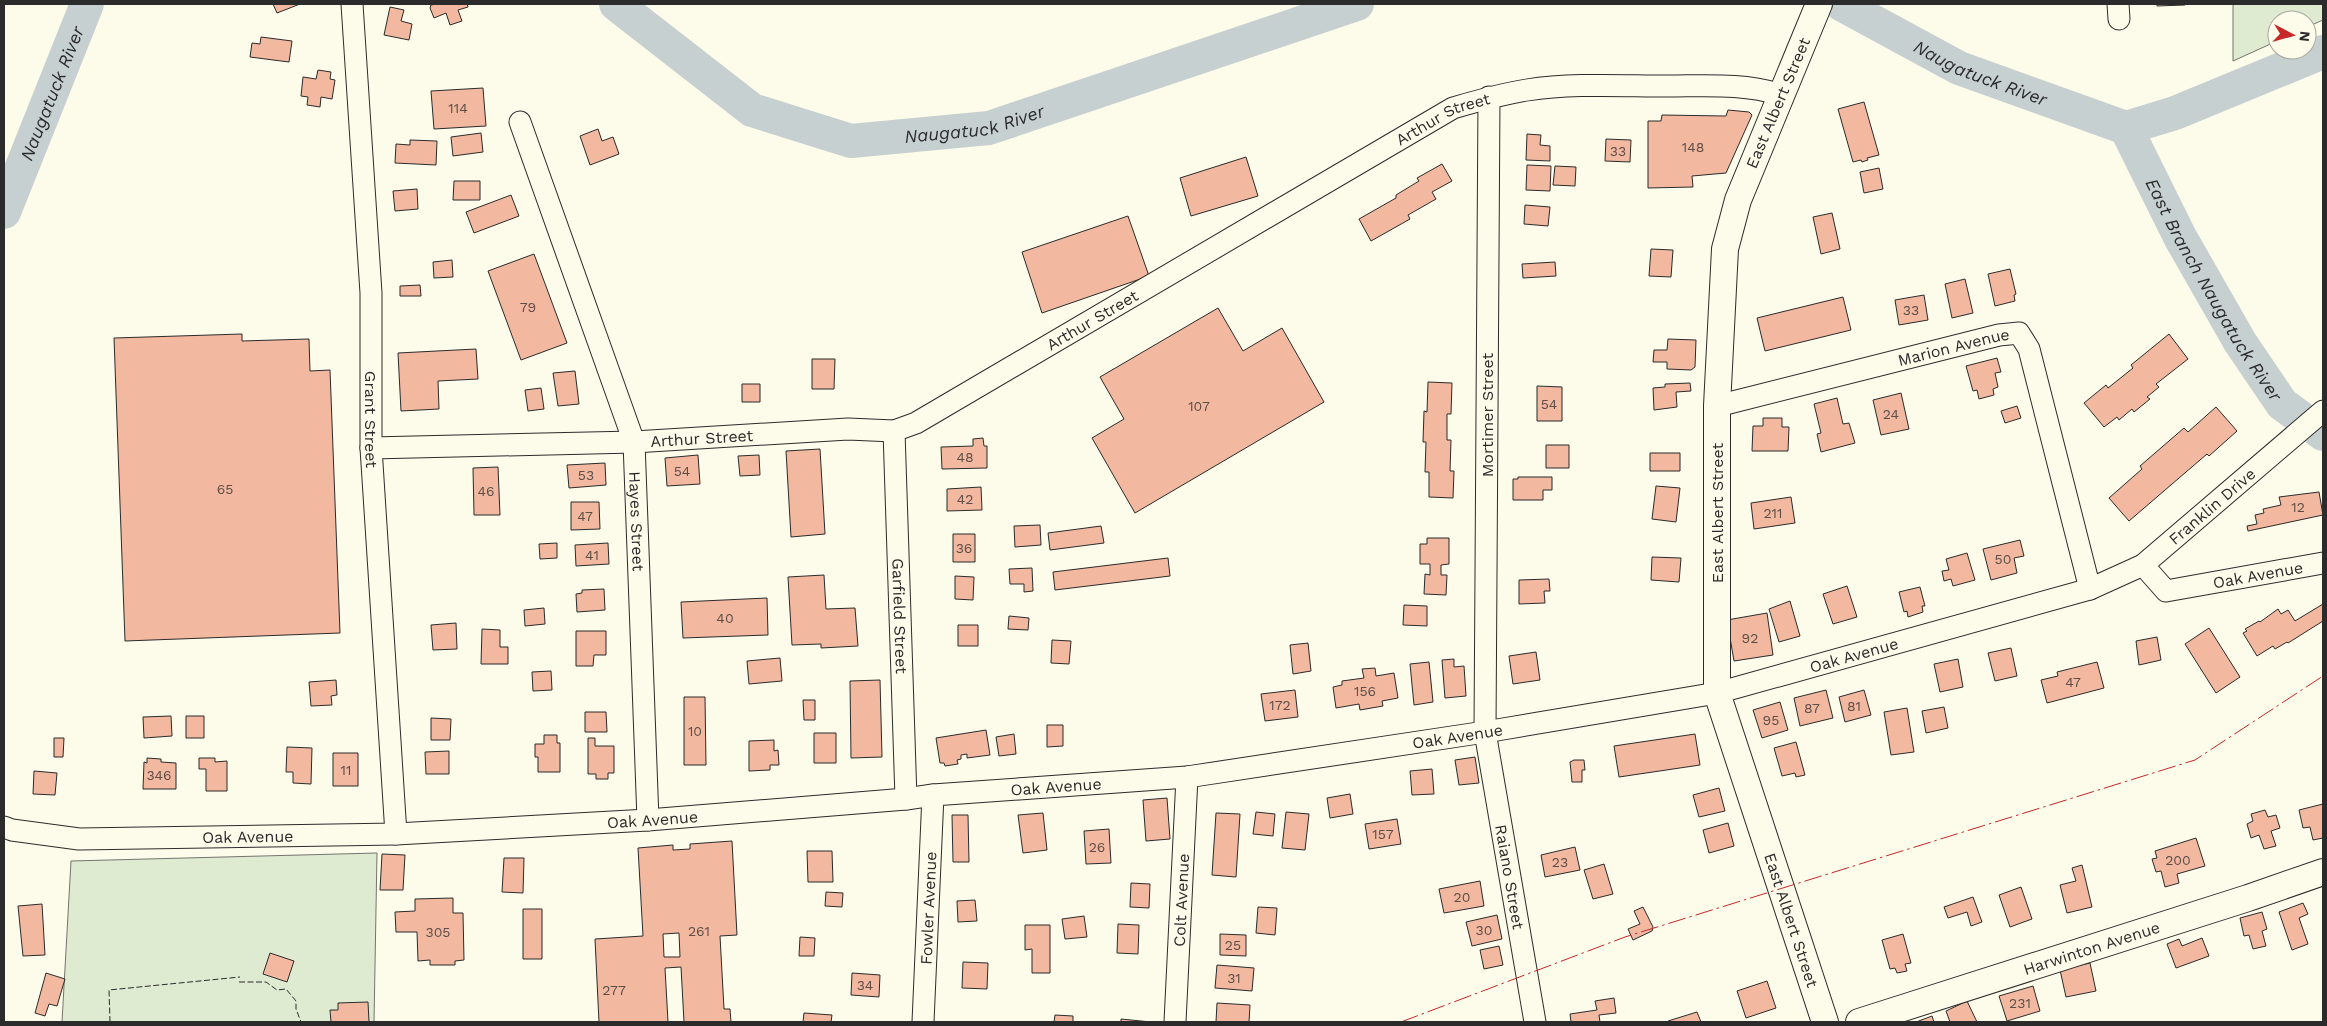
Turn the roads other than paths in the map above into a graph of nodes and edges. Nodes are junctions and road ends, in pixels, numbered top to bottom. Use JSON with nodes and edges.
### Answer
{"nodes":[{"id":1,"x":352,"y":4,"type":"edge"},
{"id":2,"x":1819,"y":4,"type":"edge"},
{"id":3,"x":1781,"y":95,"type":"junction"},
{"id":4,"x":1489,"y":97,"type":"junction"},
{"id":5,"x":520,"y":122,"type":"dead end"},
{"id":6,"x":1718,"y":406,"type":"junction"},
{"id":7,"x":2323,"y":411,"type":"edge"},
{"id":8,"x":894,"y":431,"type":"junction"},
{"id":9,"x":634,"y":442,"type":"junction"},
{"id":10,"x":371,"y":448,"type":"junction"},
{"id":11,"x":2323,"y":563,"type":"edge"},
{"id":12,"x":2143,"y":565,"type":"junction"},
{"id":13,"x":2090,"y":589,"type":"junction"},
{"id":14,"x":1717,"y":692,"type":"junction"},
{"id":15,"x":1485,"y":732,"type":"junction"},
{"id":16,"x":1187,"y":777,"type":"junction"},
{"id":17,"x":933,"y":794,"type":"junction"},
{"id":18,"x":906,"y":799,"type":"junction"},
{"id":19,"x":648,"y":820,"type":"junction"},
{"id":20,"x":4,"y":827,"type":"edge"},
{"id":21,"x":396,"y":834,"type":"junction"},
{"id":22,"x":2323,"y":872,"type":"edge"},
{"id":23,"x":923,"y":1022,"type":"edge"},
{"id":24,"x":1175,"y":1022,"type":"edge"},
{"id":25,"x":1535,"y":1022,"type":"edge"},
{"id":26,"x":1825,"y":1022,"type":"edge"},
{"id":27,"x":1859,"y":1022,"type":"edge"}],
"edges":[{"from":1,"to":10,"type":"street","name":"Grant Street"},
{"from":2,"to":3,"type":"main road","name":"East Albert Street"},
{"from":3,"to":4,"type":"street","name":"Arthur Street"},
{"from":3,"to":6,"type":"main road","name":"East Albert Street"},
{"from":4,"to":8,"type":"street","name":"Arthur Street"},
{"from":4,"to":15,"type":"street","name":"Mortimer Street"},
{"from":5,"to":9,"type":"street","name":"Hayes Street"},
{"from":6,"to":13,"type":"street","name":"Marion Avenue"},
{"from":6,"to":14,"type":"main road","name":"East Albert Street"},
{"from":7,"to":12,"type":"street","name":"Franklin Drive"},
{"from":8,"to":9,"type":"street","name":"Arthur Street"},
{"from":8,"to":18,"type":"street","name":"Garfield Street"},
{"from":9,"to":10,"type":"street","name":"Arthur Street"},
{"from":9,"to":19,"type":"street","name":"Hayes Street"},
{"from":10,"to":21,"type":"street","name":"Grant Street"},
{"from":11,"to":12,"type":"street","name":"Oak Avenue"},
{"from":12,"to":13,"type":"street","name":"Franklin Drive"},
{"from":13,"to":14,"type":"street","name":"Oak Avenue"},
{"from":14,"to":15,"type":"street","name":"Oak Avenue"},
{"from":14,"to":26,"type":"main road","name":"East Albert Street"},
{"from":15,"to":16,"type":"street","name":"Oak Avenue"},
{"from":15,"to":25,"type":"street","name":"Raiano Street"},
{"from":16,"to":17,"type":"street","name":"Oak Avenue"},
{"from":16,"to":24,"type":"street","name":"Colt Avenue"},
{"from":17,"to":18,"type":"street","name":"Oak Avenue"},
{"from":17,"to":23,"type":"street","name":"Fowler Avenue"},
{"from":18,"to":19,"type":"street","name":"Oak Avenue"},
{"from":19,"to":21,"type":"street","name":"Oak Avenue"},
{"from":20,"to":21,"type":"street","name":"Oak Avenue"},
{"from":22,"to":27,"type":"main road","name":"Harwinton Avenue"}]}
